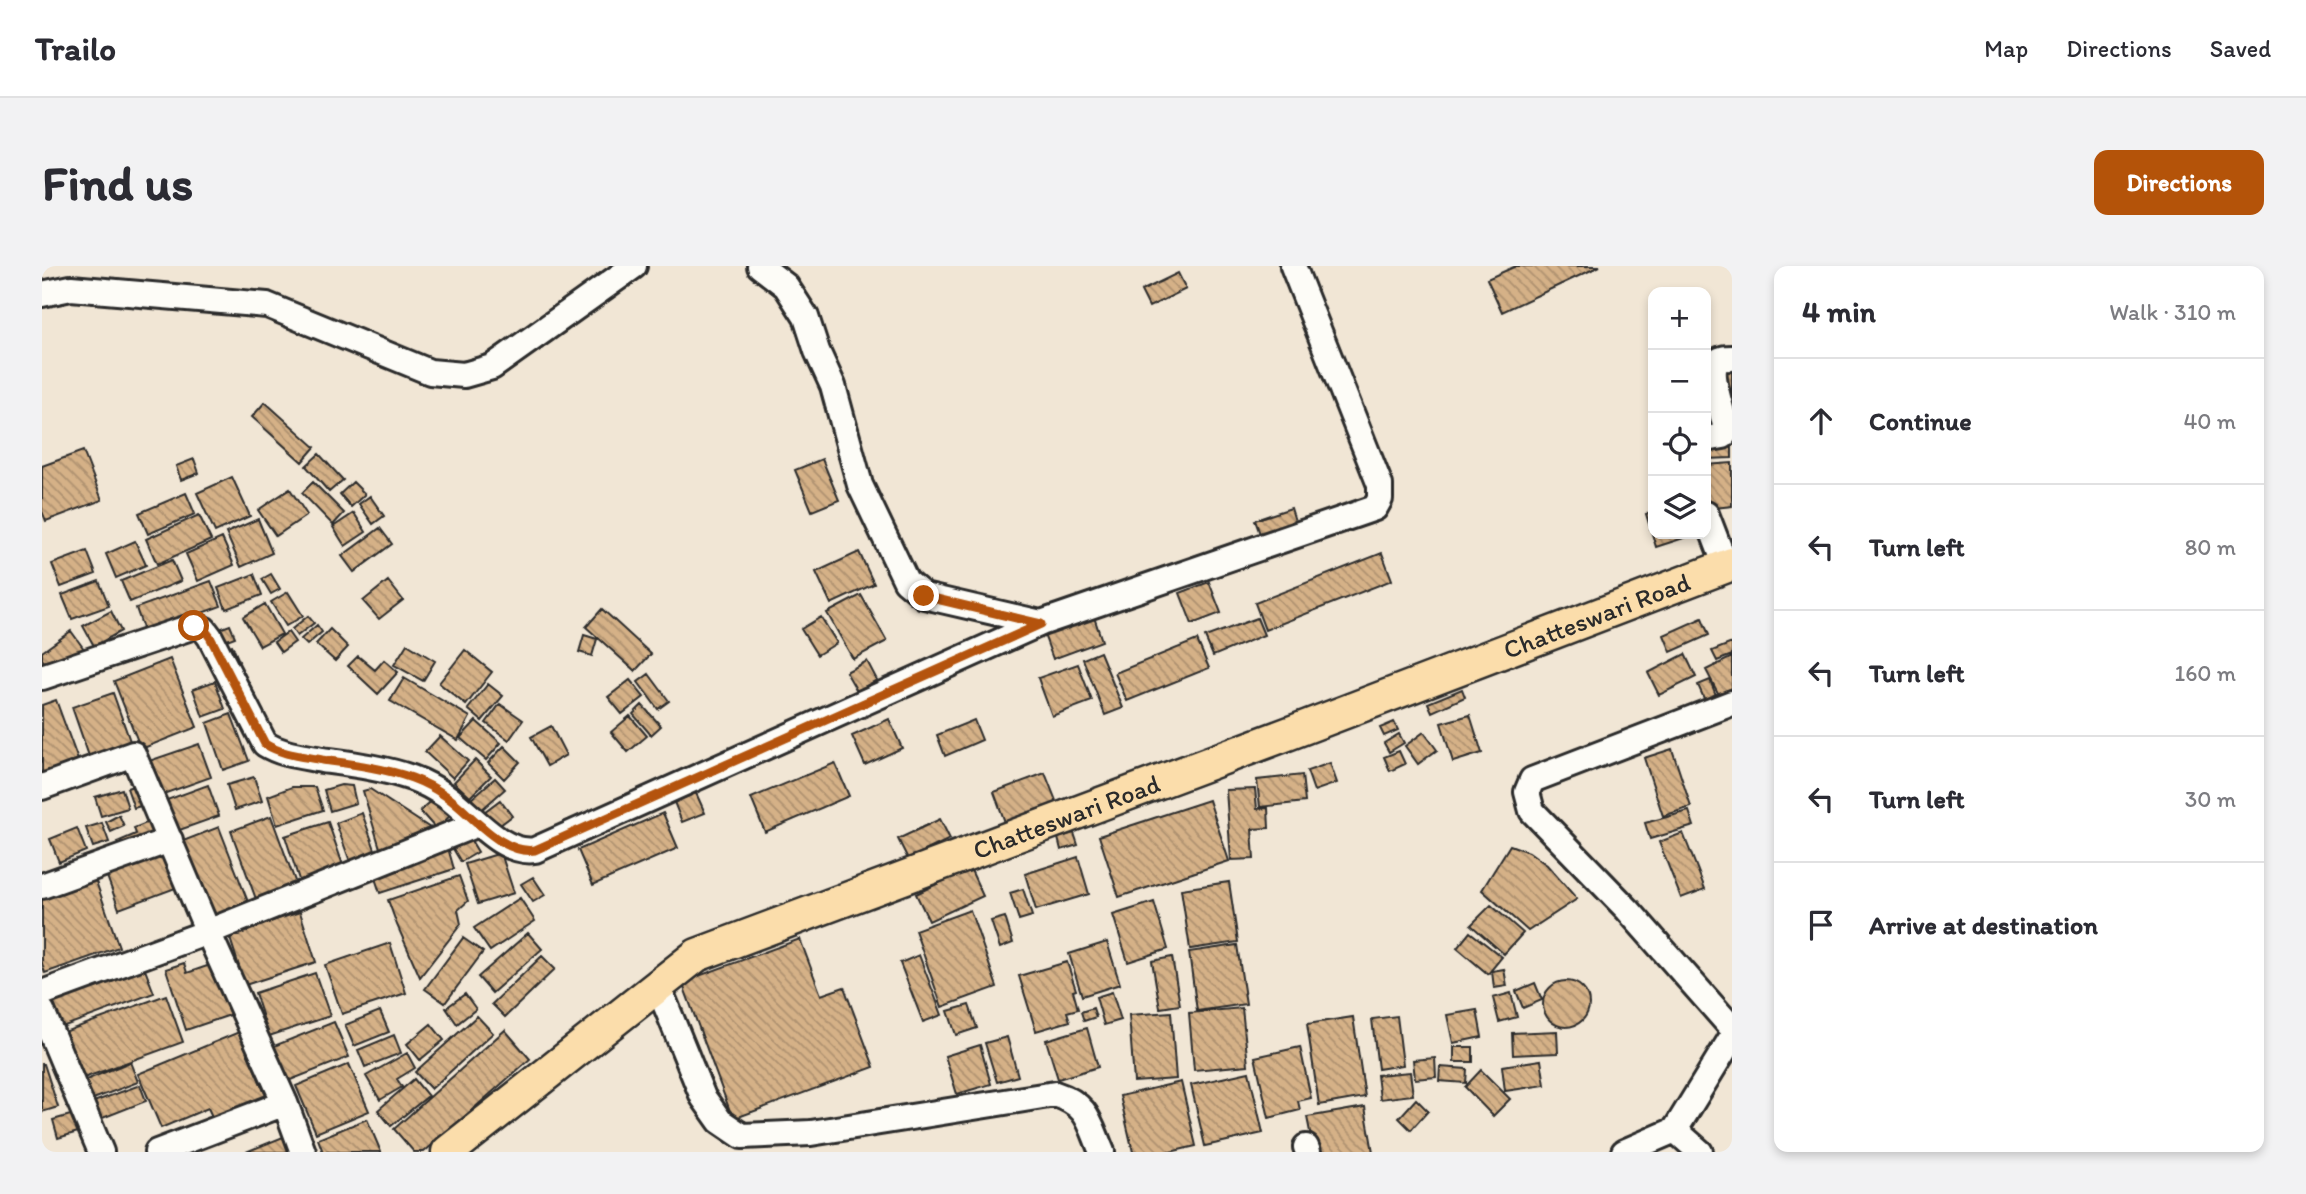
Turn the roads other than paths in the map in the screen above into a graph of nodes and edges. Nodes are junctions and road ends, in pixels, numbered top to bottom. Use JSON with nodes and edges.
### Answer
{"nodes":[{"id":1,"x":634,"y":266,"type":"edge"},
{"id":2,"x":760,"y":266,"type":"edge"},
{"id":3,"x":1293,"y":266,"type":"edge"},
{"id":4,"x":42,"y":294,"type":"edge"},
{"id":5,"x":1732,"y":358,"type":"edge"},
{"id":6,"x":1711,"y":438,"type":"edge"},
{"id":7,"x":1711,"y":525,"type":"edge"},
{"id":8,"x":1729,"y":565,"type":"edge"},
{"id":9,"x":1041,"y":624,"type":"junction"},
{"id":10,"x":42,"y":677,"type":"edge"},
{"id":11,"x":1732,"y":703,"type":"edge"},
{"id":12,"x":42,"y":787,"type":"edge"},
{"id":13,"x":477,"y":824,"type":"junction"},
{"id":14,"x":170,"y":840,"type":"junction"},
{"id":15,"x":42,"y":886,"type":"edge"},
{"id":16,"x":208,"y":932,"type":"junction"},
{"id":17,"x":658,"y":986,"type":"junction"},
{"id":18,"x":42,"y":993,"type":"edge"},
{"id":19,"x":42,"y":1011,"type":"edge"},
{"id":20,"x":1732,"y":1028,"type":"edge"},
{"id":21,"x":1732,"y":1037,"type":"edge"},
{"id":22,"x":285,"y":1103,"type":"junction"},
{"id":23,"x":1675,"y":1129,"type":"junction"},
{"id":24,"x":101,"y":1152,"type":"edge"},
{"id":25,"x":157,"y":1152,"type":"edge"},
{"id":26,"x":303,"y":1152,"type":"edge"},
{"id":27,"x":448,"y":1152,"type":"edge"},
{"id":28,"x":1102,"y":1152,"type":"edge"},
{"id":29,"x":1624,"y":1152,"type":"edge"},
{"id":30,"x":1700,"y":1152,"type":"edge"}],
"edges":[{"from":1,"to":4,"type":"street"},
{"from":2,"to":9,"type":"street"},
{"from":3,"to":9,"type":"street"},
{"from":5,"to":6,"type":"street"},
{"from":7,"to":8,"type":"street"},
{"from":8,"to":17,"type":"main road","name":"Chatteswari Road"},
{"from":9,"to":13,"type":"street"},
{"from":10,"to":13,"type":"street"},
{"from":11,"to":20,"type":"street"},
{"from":12,"to":14,"type":"street"},
{"from":13,"to":16,"type":"street"},
{"from":14,"to":15,"type":"street"},
{"from":14,"to":16,"type":"street"},
{"from":16,"to":18,"type":"street"},
{"from":16,"to":22,"type":"street"},
{"from":17,"to":27,"type":"main road","name":"Chatteswari Road"},
{"from":17,"to":28,"type":"street"},
{"from":19,"to":24,"type":"street"},
{"from":21,"to":23,"type":"street"},
{"from":22,"to":25,"type":"street"},
{"from":22,"to":26,"type":"street"},
{"from":23,"to":29,"type":"street"},
{"from":23,"to":30,"type":"street"}]}
